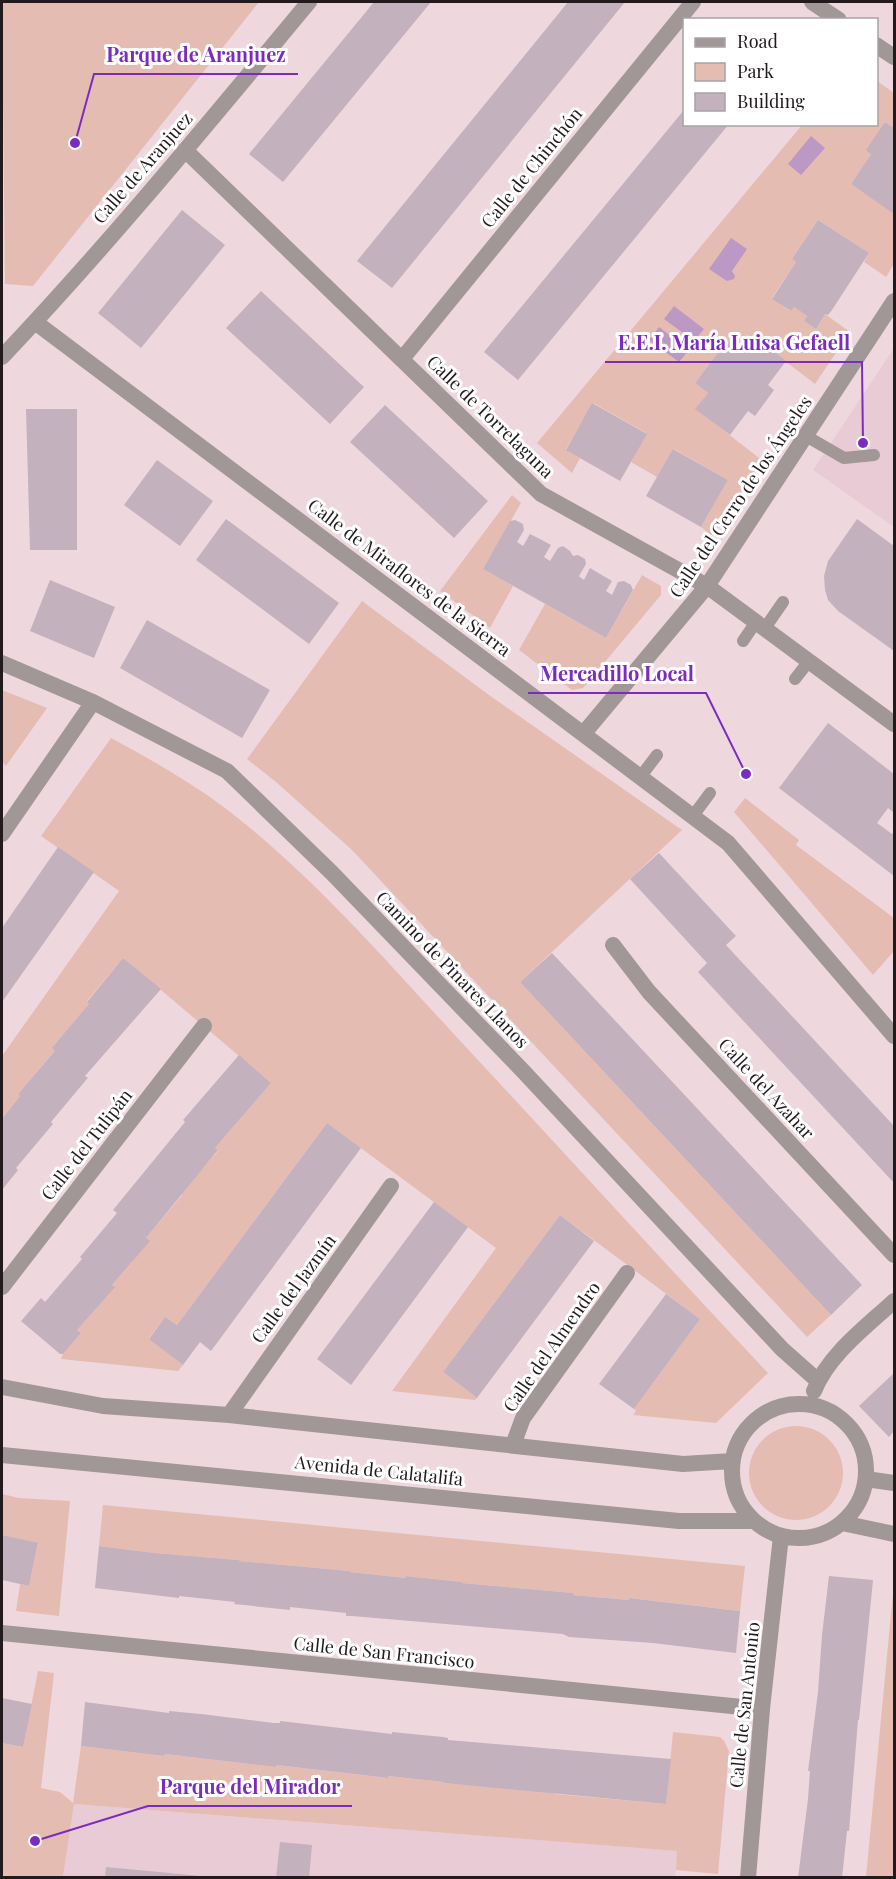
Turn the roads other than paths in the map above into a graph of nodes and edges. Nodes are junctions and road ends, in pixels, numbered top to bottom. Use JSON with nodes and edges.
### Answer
{"nodes":[{"id":1,"x":309,"y":2,"type":"edge"},
{"id":2,"x":693,"y":2,"type":"edge"},
{"id":3,"x":812,"y":2,"type":"edge"},
{"id":4,"x":836,"y":18,"type":"edge"},
{"id":5,"x":878,"y":46,"type":"edge"},
{"id":6,"x":894,"y":57,"type":"edge"},
{"id":7,"x":185,"y":150,"type":"junction"},
{"id":8,"x":894,"y":301,"type":"edge"},
{"id":9,"x":35,"y":322,"type":"junction"},
{"id":10,"x":2,"y":357,"type":"edge"},
{"id":11,"x":402,"y":359,"type":"junction"},
{"id":12,"x":806,"y":436,"type":"junction"},
{"id":13,"x":874,"y":455,"type":"dead end"},
{"id":14,"x":707,"y":586,"type":"junction"},
{"id":15,"x":783,"y":602,"type":"dead end"},
{"id":16,"x":760,"y":625,"type":"junction"},
{"id":17,"x":742,"y":640,"type":"dead end"},
{"id":18,"x":809,"y":661,"type":"junction"},
{"id":19,"x":2,"y":663,"type":"edge"},
{"id":20,"x":795,"y":679,"type":"dead end"},
{"id":21,"x":93,"y":702,"type":"junction"},
{"id":22,"x":894,"y":724,"type":"edge"},
{"id":23,"x":584,"y":733,"type":"junction"},
{"id":24,"x":657,"y":755,"type":"dead end"},
{"id":25,"x":641,"y":776,"type":"junction"},
{"id":26,"x":710,"y":793,"type":"dead end"},
{"id":27,"x":693,"y":816,"type":"junction"},
{"id":28,"x":2,"y":834,"type":"edge"},
{"id":29,"x":613,"y":945,"type":"dead end"},
{"id":30,"x":204,"y":1026,"type":"dead end"},
{"id":31,"x":894,"y":1036,"type":"edge"},
{"id":32,"x":391,"y":1186,"type":"dead end"},
{"id":33,"x":894,"y":1255,"type":"edge"},
{"id":34,"x":627,"y":1273,"type":"dead end"},
{"id":35,"x":2,"y":1287,"type":"edge"},
{"id":36,"x":894,"y":1301,"type":"edge"},
{"id":37,"x":818,"y":1381,"type":"junction"},
{"id":38,"x":2,"y":1387,"type":"edge"},
{"id":39,"x":808,"y":1404,"type":"junction"},
{"id":40,"x":229,"y":1415,"type":"junction"},
{"id":41,"x":513,"y":1445,"type":"junction"},
{"id":42,"x":2,"y":1455,"type":"edge"},
{"id":43,"x":732,"y":1461,"type":"junction"},
{"id":44,"x":866,"y":1479,"type":"junction"},
{"id":45,"x":894,"y":1483,"type":"edge"},
{"id":46,"x":753,"y":1521,"type":"junction"},
{"id":47,"x":842,"y":1523,"type":"junction"},
{"id":48,"x":894,"y":1534,"type":"edge"},
{"id":49,"x":782,"y":1536,"type":"junction"},
{"id":50,"x":2,"y":1633,"type":"edge"},
{"id":51,"x":762,"y":1709,"type":"junction"},
{"id":52,"x":748,"y":1878,"type":"edge"}],
"edges":[{"from":1,"to":7,"type":"street","name":"Calle de Aranjuez"},
{"from":2,"to":11,"type":"street","name":"Calle de Chinchón"},
{"from":3,"to":4,"type":"street"},
{"from":5,"to":6,"type":"street"},
{"from":7,"to":9,"type":"street","name":"Calle de Aranjuez"},
{"from":7,"to":11,"type":"street","name":"Calle de Torrelaguna"},
{"from":8,"to":12,"type":"street","name":"Calle del Cerro de los Ángeles"},
{"from":9,"to":10,"type":"street","name":"Calle de Aranjuez"},
{"from":9,"to":23,"type":"street","name":"Calle de Miraflores de la Sierra"},
{"from":11,"to":14,"type":"street","name":"Calle de Torrelaguna"},
{"from":12,"to":13,"type":"lane"},
{"from":12,"to":14,"type":"street","name":"Calle del Cerro de los Ángeles"},
{"from":14,"to":16,"type":"street","name":"Calle de Torrelaguna"},
{"from":14,"to":23,"type":"street","name":"Calle del Cerro de los Ángeles"},
{"from":15,"to":16,"type":"lane"},
{"from":16,"to":17,"type":"lane"},
{"from":16,"to":18,"type":"street","name":"Calle de Torrelaguna"},
{"from":18,"to":20,"type":"lane"},
{"from":18,"to":22,"type":"street","name":"Calle de Torrelaguna"},
{"from":19,"to":21,"type":"street","name":"Camino de Pinares Llanos"},
{"from":21,"to":28,"type":"street"},
{"from":21,"to":37,"type":"street","name":"Camino de Pinares Llanos"},
{"from":23,"to":25,"type":"street","name":"Calle de Miraflores de la Sierra"},
{"from":24,"to":25,"type":"lane"},
{"from":25,"to":27,"type":"street","name":"Calle de Miraflores de la Sierra"},
{"from":26,"to":27,"type":"lane"},
{"from":27,"to":31,"type":"street","name":"Calle de Miraflores de la Sierra"},
{"from":29,"to":33,"type":"street","name":"Calle del Azahar"},
{"from":30,"to":35,"type":"street","name":"Calle del Tulipán"},
{"from":32,"to":40,"type":"street","name":"Calle del Jazmín"},
{"from":34,"to":41,"type":"street","name":"Calle del Almendro"},
{"from":36,"to":37,"type":"street"},
{"from":37,"to":39,"type":"street"},
{"from":38,"to":40,"type":"street"},
{"from":39,"to":43,"type":"street"},
{"from":39,"to":44,"type":"street"},
{"from":40,"to":41,"type":"street"},
{"from":41,"to":43,"type":"street"},
{"from":42,"to":46,"type":"street","name":"Avenida de Calatalifa"},
{"from":43,"to":46,"type":"street"},
{"from":44,"to":45,"type":"street"},
{"from":44,"to":47,"type":"street"},
{"from":46,"to":49,"type":"street"},
{"from":47,"to":48,"type":"street"},
{"from":47,"to":49,"type":"street"},
{"from":49,"to":51,"type":"street","name":"Calle de San Antonio"},
{"from":50,"to":51,"type":"street","name":"Calle de San Francisco"},
{"from":51,"to":52,"type":"street","name":"Calle de San Antonio"}]}
